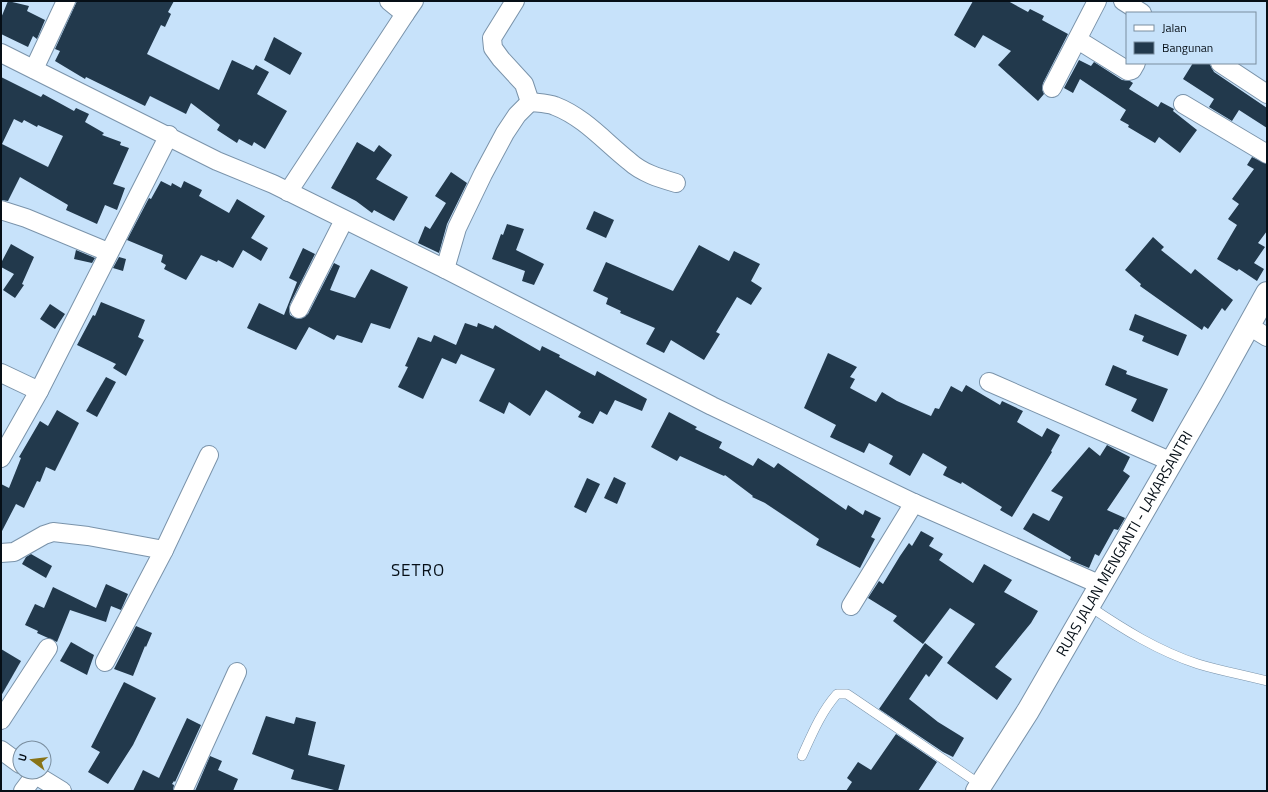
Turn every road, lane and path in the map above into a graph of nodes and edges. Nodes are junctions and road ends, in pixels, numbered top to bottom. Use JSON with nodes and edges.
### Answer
{"nodes":[{"id":1,"x":66,"y":1,"type":"edge"},
{"id":2,"x":389,"y":1,"type":"edge"},
{"id":3,"x":515,"y":1,"type":"edge"},
{"id":4,"x":1097,"y":1,"type":"edge"},
{"id":5,"x":1123,"y":1,"type":"edge"},
{"id":6,"x":410,"y":8,"type":"edge"},
{"id":7,"x":1140,"y":12,"type":"edge"},
{"id":8,"x":1078,"y":40,"type":"junction"},
{"id":9,"x":1,"y":53,"type":"edge"},
{"id":10,"x":1135,"y":64,"type":"edge"},
{"id":11,"x":1222,"y":64,"type":"edge"},
{"id":12,"x":34,"y":69,"type":"junction"},
{"id":13,"x":1052,"y":88,"type":"dead end"},
{"id":14,"x":1267,"y":94,"type":"edge"},
{"id":15,"x":530,"y":102,"type":"junction"},
{"id":16,"x":1183,"y":104,"type":"dead end"},
{"id":17,"x":169,"y":136,"type":"junction"},
{"id":18,"x":1267,"y":154,"type":"edge"},
{"id":19,"x":676,"y":182,"type":"dead end"},
{"id":20,"x":288,"y":192,"type":"junction"},
{"id":21,"x":1,"y":210,"type":"edge"},
{"id":22,"x":344,"y":220,"type":"junction"},
{"id":23,"x":108,"y":252,"type":"junction"},
{"id":24,"x":445,"y":269,"type":"junction"},
{"id":25,"x":1267,"y":293,"type":"edge"},
{"id":26,"x":299,"y":309,"type":"dead end"},
{"id":27,"x":1258,"y":331,"type":"edge"},
{"id":28,"x":1,"y":373,"type":"edge"},
{"id":29,"x":989,"y":382,"type":"dead end"},
{"id":30,"x":39,"y":391,"type":"junction"},
{"id":31,"x":210,"y":455,"type":"dead end"},
{"id":32,"x":1,"y":458,"type":"edge"},
{"id":33,"x":1172,"y":462,"type":"junction"},
{"id":34,"x":914,"y":502,"type":"junction"},
{"id":35,"x":164,"y":550,"type":"junction"},
{"id":36,"x":1,"y":553,"type":"edge"},
{"id":37,"x":1101,"y":585,"type":"junction"},
{"id":38,"x":850,"y":606,"type":"dead end"},
{"id":39,"x":1089,"y":606,"type":"junction"},
{"id":40,"x":48,"y":648,"type":"dead end"},
{"id":41,"x":105,"y":662,"type":"dead end"},
{"id":42,"x":237,"y":672,"type":"dead end"},
{"id":43,"x":1267,"y":681,"type":"edge"},
{"id":44,"x":1,"y":720,"type":"edge"},
{"id":45,"x":1,"y":750,"type":"edge"},
{"id":46,"x":802,"y":756,"type":"dead end"},
{"id":47,"x":12,"y":758,"type":"edge"},
{"id":48,"x":29,"y":780,"type":"edge"},
{"id":49,"x":44,"y":780,"type":"edge"},
{"id":50,"x":979,"y":788,"type":"edge"},
{"id":51,"x":23,"y":791,"type":"edge"},
{"id":52,"x":62,"y":791,"type":"edge"},
{"id":53,"x":182,"y":791,"type":"edge"}],
"edges":[{"from":1,"to":12,"type":"street"},
{"from":2,"to":6,"type":"street"},
{"from":3,"to":15,"type":"street"},
{"from":4,"to":8,"type":"street"},
{"from":5,"to":7,"type":"street"},
{"from":6,"to":20,"type":"street"},
{"from":8,"to":10,"type":"street"},
{"from":8,"to":13,"type":"street"},
{"from":9,"to":12,"type":"street"},
{"from":11,"to":14,"type":"street"},
{"from":12,"to":17,"type":"street"},
{"from":15,"to":19,"type":"street"},
{"from":15,"to":24,"type":"street"},
{"from":16,"to":18,"type":"street"},
{"from":17,"to":20,"type":"street"},
{"from":17,"to":23,"type":"street"},
{"from":20,"to":22,"type":"street"},
{"from":21,"to":23,"type":"street"},
{"from":22,"to":24,"type":"street"},
{"from":22,"to":26,"type":"street"},
{"from":23,"to":30,"type":"street"},
{"from":24,"to":34,"type":"street"},
{"from":25,"to":27,"type":"main road","name":"RUAS JALAN MENGANTI - LAKARSANTRI"},
{"from":27,"to":33,"type":"main road","name":"RUAS JALAN MENGANTI - LAKARSANTRI"},
{"from":28,"to":30,"type":"street"},
{"from":29,"to":33,"type":"street"},
{"from":30,"to":32,"type":"street"},
{"from":31,"to":35,"type":"street"},
{"from":33,"to":37,"type":"main road","name":"RUAS JALAN MENGANTI - LAKARSANTRI"},
{"from":34,"to":37,"type":"street"},
{"from":34,"to":38,"type":"street"},
{"from":35,"to":36,"type":"street"},
{"from":35,"to":41,"type":"street"},
{"from":37,"to":39,"type":"main road","name":"RUAS JALAN MENGANTI - LAKARSANTRI"},
{"from":39,"to":43,"type":"lane"},
{"from":39,"to":50,"type":"main road","name":"RUAS JALAN MENGANTI - LAKARSANTRI"},
{"from":40,"to":44,"type":"street"},
{"from":42,"to":53,"type":"street"},
{"from":45,"to":47,"type":"street"},
{"from":46,"to":50,"type":"lane"},
{"from":48,"to":51,"type":"street"},
{"from":49,"to":52,"type":"street"}]}
